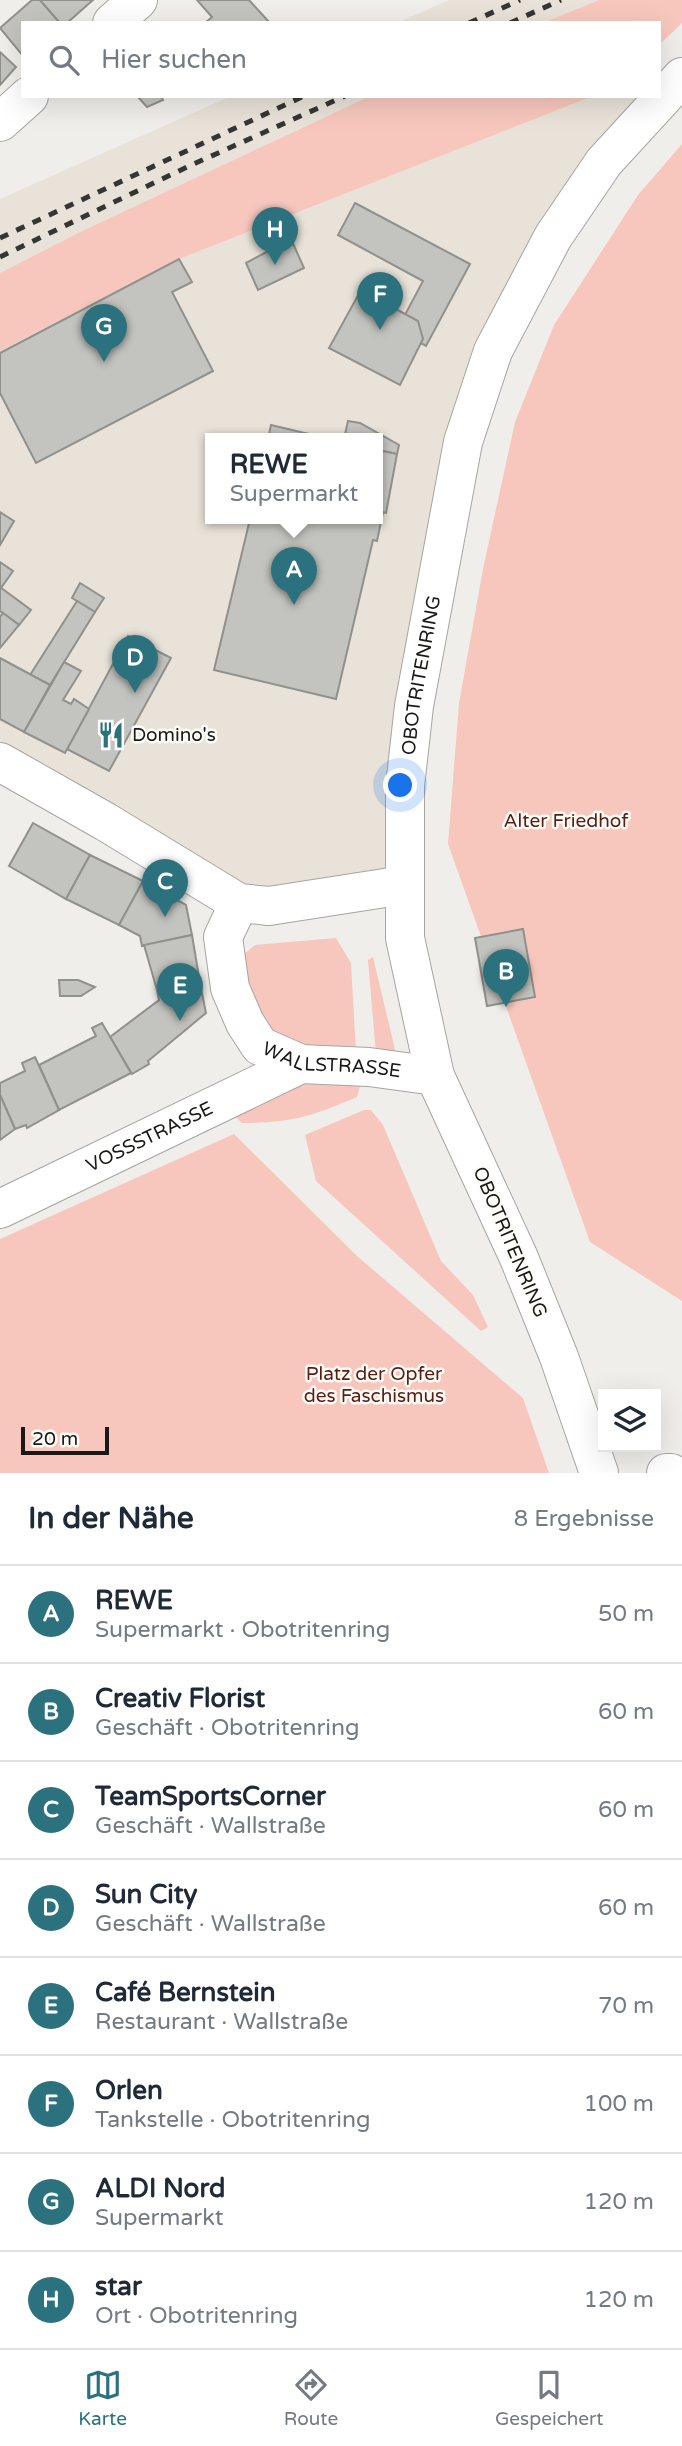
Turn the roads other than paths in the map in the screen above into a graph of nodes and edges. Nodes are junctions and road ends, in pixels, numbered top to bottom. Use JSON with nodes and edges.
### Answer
{"nodes":[{"id":1,"x":138,"y":0,"type":"edge"},
{"id":2,"x":114,"y":21,"type":"edge"},
{"id":3,"x":682,"y":77,"type":"edge"},
{"id":4,"x":27,"y":98,"type":"edge"},
{"id":5,"x":0,"y":122,"type":"edge"},
{"id":6,"x":0,"y":762,"type":"edge"},
{"id":7,"x":404,"y":885,"type":"junction"},
{"id":8,"x":239,"y":902,"type":"junction"},
{"id":9,"x":301,"y":1064,"type":"junction"},
{"id":10,"x":435,"y":1076,"type":"junction"},
{"id":11,"x":0,"y":1209,"type":"edge"},
{"id":12,"x":599,"y":1473,"type":"edge"}],
"edges":[{"from":1,"to":2,"type":"street"},
{"from":3,"to":7,"type":"street","name":"OBOTRITENRING"},
{"from":4,"to":5,"type":"street"},
{"from":6,"to":8,"type":"street"},
{"from":7,"to":8,"type":"street"},
{"from":7,"to":10,"type":"street","name":"OBOTRITENRING"},
{"from":8,"to":9,"type":"street","name":"WALLSTRASSE"},
{"from":9,"to":10,"type":"street","name":"WALLSTRASSE"},
{"from":9,"to":11,"type":"street","name":"VOSSSTRASSE"},
{"from":10,"to":12,"type":"street","name":"OBOTRITENRING"}]}
